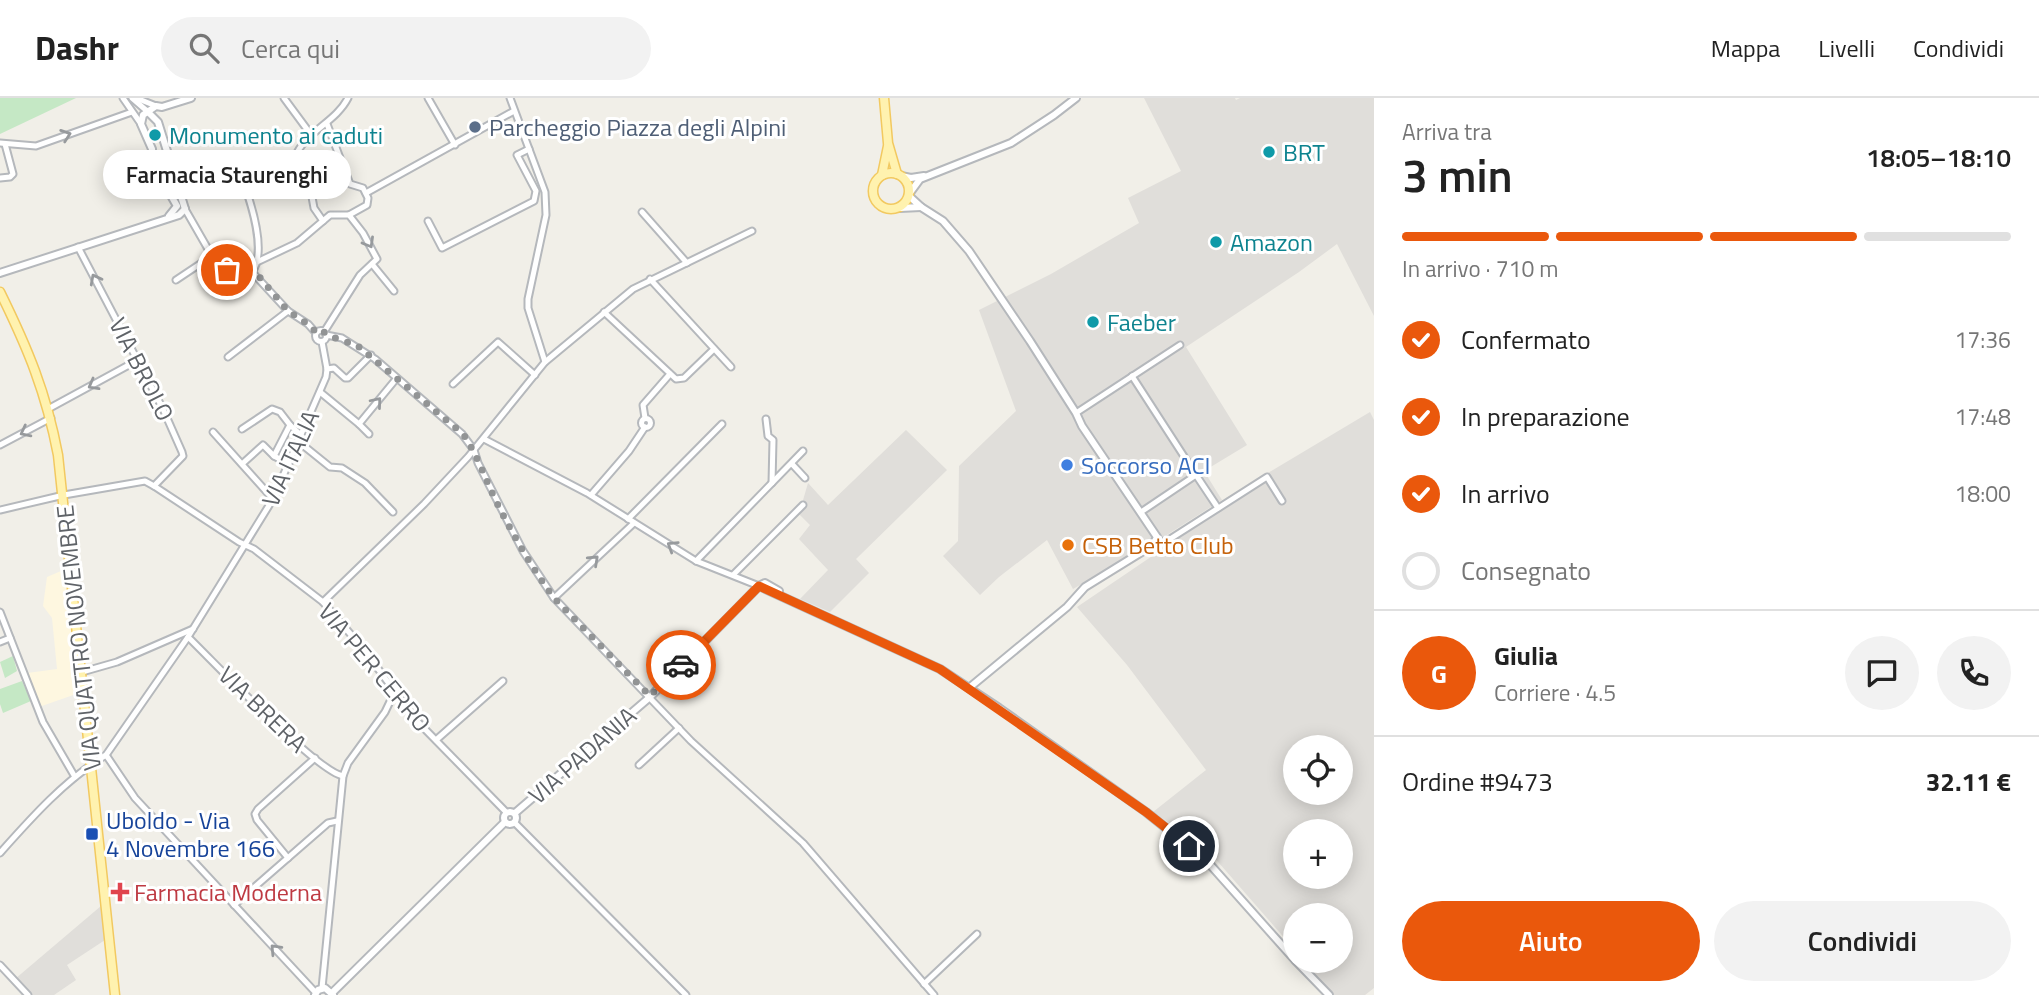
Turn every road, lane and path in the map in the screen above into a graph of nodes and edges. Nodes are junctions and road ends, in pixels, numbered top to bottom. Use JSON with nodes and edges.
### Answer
{"nodes":[{"id":1,"x":123,"y":98,"type":"edge"},
{"id":2,"x":134,"y":98,"type":"edge"},
{"id":3,"x":191,"y":98,"type":"edge"},
{"id":4,"x":284,"y":98,"type":"edge"},
{"id":5,"x":348,"y":98,"type":"edge"},
{"id":6,"x":428,"y":98,"type":"edge"},
{"id":7,"x":510,"y":98,"type":"edge"},
{"id":8,"x":884,"y":98,"type":"edge"},
{"id":9,"x":1076,"y":98,"type":"edge"},
{"id":10,"x":159,"y":106,"type":"junction"},
{"id":11,"x":147,"y":111,"type":"junction"},
{"id":12,"x":514,"y":111,"type":"junction"},
{"id":13,"x":132,"y":112,"type":"junction"},
{"id":14,"x":158,"y":122,"type":"junction"},
{"id":15,"x":141,"y":124,"type":"junction"},
{"id":16,"x":327,"y":124,"type":"junction"},
{"id":17,"x":312,"y":136,"type":"junction"},
{"id":18,"x":888,"y":143,"type":"junction"},
{"id":19,"x":3,"y":144,"type":"edge"},
{"id":20,"x":455,"y":145,"type":"junction"},
{"id":21,"x":529,"y":149,"type":"junction"},
{"id":22,"x":168,"y":153,"type":"junction"},
{"id":23,"x":152,"y":156,"type":"junction"},
{"id":24,"x":170,"y":163,"type":"junction"},
{"id":25,"x":155,"y":167,"type":"junction"},
{"id":26,"x":882,"y":175,"type":"junction"},
{"id":27,"x":899,"y":175,"type":"junction"},
{"id":28,"x":929,"y":175,"type":"junction"},
{"id":29,"x":0,"y":178,"type":"edge"},
{"id":30,"x":243,"y":181,"type":"dead end"},
{"id":31,"x":366,"y":193,"type":"junction"},
{"id":32,"x":909,"y":195,"type":"junction"},
{"id":33,"x":176,"y":202,"type":"junction"},
{"id":34,"x":921,"y":207,"type":"junction"},
{"id":35,"x":900,"y":208,"type":"junction"},
{"id":36,"x":185,"y":209,"type":"junction"},
{"id":37,"x":642,"y":212,"type":"dead end"},
{"id":38,"x":349,"y":215,"type":"junction"},
{"id":39,"x":168,"y":217,"type":"junction"},
{"id":40,"x":323,"y":221,"type":"junction"},
{"id":41,"x":428,"y":221,"type":"dead end"},
{"id":42,"x":752,"y":231,"type":"dead end"},
{"id":43,"x":78,"y":247,"type":"junction"},
{"id":44,"x":212,"y":256,"type":"junction"},
{"id":45,"x":257,"y":262,"type":"junction"},
{"id":46,"x":687,"y":263,"type":"junction"},
{"id":47,"x":372,"y":264,"type":"junction"},
{"id":48,"x":227,"y":270,"type":"junction"},
{"id":49,"x":253,"y":272,"type":"junction"},
{"id":50,"x":0,"y":273,"type":"edge"},
{"id":51,"x":650,"y":279,"type":"junction"},
{"id":52,"x":176,"y":280,"type":"dead end"},
{"id":53,"x":394,"y":291,"type":"dead end"},
{"id":54,"x":0,"y":292,"type":"edge"},
{"id":55,"x":288,"y":311,"type":"junction"},
{"id":56,"x":604,"y":312,"type":"junction"},
{"id":57,"x":317,"y":333,"type":"junction"},
{"id":58,"x":325,"y":334,"type":"junction"},
{"id":59,"x":322,"y":341,"type":"junction"},
{"id":60,"x":1180,"y":345,"type":"dead end"},
{"id":61,"x":714,"y":349,"type":"junction"},
{"id":62,"x":371,"y":355,"type":"junction"},
{"id":63,"x":228,"y":357,"type":"dead end"},
{"id":64,"x":138,"y":360,"type":"junction"},
{"id":65,"x":545,"y":362,"type":"junction"},
{"id":66,"x":731,"y":367,"type":"dead end"},
{"id":67,"x":327,"y":369,"type":"junction"},
{"id":68,"x":670,"y":374,"type":"junction"},
{"id":69,"x":535,"y":375,"type":"junction"},
{"id":70,"x":1132,"y":376,"type":"junction"},
{"id":71,"x":396,"y":379,"type":"junction"},
{"id":72,"x":453,"y":384,"type":"dead end"},
{"id":73,"x":320,"y":392,"type":"junction"},
{"id":74,"x":48,"y":409,"type":"junction"},
{"id":75,"x":1076,"y":412,"type":"junction"},
{"id":76,"x":51,"y":418,"type":"junction"},
{"id":77,"x":766,"y":419,"type":"dead end"},
{"id":78,"x":359,"y":424,"type":"junction"},
{"id":79,"x":722,"y":424,"type":"dead end"},
{"id":80,"x":290,"y":425,"type":"junction"},
{"id":81,"x":242,"y":429,"type":"dead end"},
{"id":82,"x":212,"y":432,"type":"dead end"},
{"id":83,"x":369,"y":434,"type":"dead end"},
{"id":84,"x":300,"y":439,"type":"junction"},
{"id":85,"x":484,"y":439,"type":"junction"},
{"id":86,"x":0,"y":445,"type":"edge"},
{"id":87,"x":474,"y":450,"type":"junction"},
{"id":88,"x":803,"y":451,"type":"dead end"},
{"id":89,"x":274,"y":456,"type":"junction"},
{"id":90,"x":242,"y":464,"type":"junction"},
{"id":91,"x":289,"y":464,"type":"junction"},
{"id":92,"x":792,"y":464,"type":"junction"},
{"id":93,"x":1196,"y":475,"type":"junction"},
{"id":94,"x":806,"y":478,"type":"dead end"},
{"id":95,"x":772,"y":483,"type":"junction"},
{"id":96,"x":154,"y":486,"type":"junction"},
{"id":97,"x":64,"y":495,"type":"junction"},
{"id":98,"x":591,"y":495,"type":"junction"},
{"id":99,"x":273,"y":499,"type":"junction"},
{"id":100,"x":1282,"y":501,"type":"dead end"},
{"id":101,"x":803,"y":505,"type":"dead end"},
{"id":102,"x":1218,"y":508,"type":"junction"},
{"id":103,"x":0,"y":510,"type":"edge"},
{"id":104,"x":393,"y":512,"type":"dead end"},
{"id":105,"x":1141,"y":512,"type":"junction"},
{"id":106,"x":631,"y":521,"type":"junction"},
{"id":107,"x":1156,"y":542,"type":"junction"},
{"id":108,"x":245,"y":545,"type":"junction"},
{"id":109,"x":696,"y":561,"type":"junction"},
{"id":110,"x":734,"y":574,"type":"junction"},
{"id":111,"x":759,"y":586,"type":"junction"},
{"id":112,"x":554,"y":598,"type":"junction"},
{"id":113,"x":323,"y":602,"type":"junction"},
{"id":114,"x":0,"y":612,"type":"edge"},
{"id":115,"x":193,"y":629,"type":"junction"},
{"id":116,"x":188,"y":637,"type":"junction"},
{"id":117,"x":10,"y":638,"type":"junction"},
{"id":118,"x":0,"y":642,"type":"edge"},
{"id":119,"x":82,"y":672,"type":"junction"},
{"id":120,"x":503,"y":681,"type":"dead end"},
{"id":121,"x":969,"y":688,"type":"junction"},
{"id":122,"x":395,"y":691,"type":"junction"},
{"id":123,"x":650,"y":696,"type":"junction"},
{"id":124,"x":679,"y":728,"type":"junction"},
{"id":125,"x":436,"y":740,"type":"junction"},
{"id":126,"x":106,"y":755,"type":"junction"},
{"id":127,"x":315,"y":758,"type":"junction"},
{"id":128,"x":90,"y":764,"type":"junction"},
{"id":129,"x":639,"y":765,"type":"dead end"},
{"id":130,"x":343,"y":776,"type":"junction"},
{"id":131,"x":75,"y":777,"type":"junction"},
{"id":132,"x":506,"y":812,"type":"junction"},
{"id":133,"x":515,"y":813,"type":"junction"},
{"id":134,"x":337,"y":821,"type":"junction"},
{"id":135,"x":505,"y":822,"type":"junction"},
{"id":136,"x":514,"y":822,"type":"junction"},
{"id":137,"x":0,"y":853,"type":"edge"},
{"id":138,"x":288,"y":858,"type":"junction"},
{"id":139,"x":234,"y":905,"type":"junction"},
{"id":140,"x":977,"y":934,"type":"dead end"},
{"id":141,"x":1283,"y":947,"type":"edge"},
{"id":142,"x":0,"y":965,"type":"edge"},
{"id":143,"x":1308,"y":973,"type":"edge"},
{"id":144,"x":924,"y":984,"type":"junction"},
{"id":145,"x":329,"y":991,"type":"edge"},
{"id":146,"x":315,"y":994,"type":"edge"},
{"id":147,"x":28,"y":995,"type":"edge"},
{"id":148,"x":114,"y":995,"type":"edge"},
{"id":149,"x":686,"y":995,"type":"edge"},
{"id":150,"x":934,"y":995,"type":"edge"},
{"id":151,"x":1329,"y":995,"type":"edge"}],
"edges":[{"from":1,"to":13,"type":"street"},
{"from":2,"to":10,"type":"street"},
{"from":2,"to":11,"type":"street"},
{"from":3,"to":10,"type":"street"},
{"from":4,"to":17,"type":"street"},
{"from":5,"to":16,"type":"street"},
{"from":6,"to":20,"type":"street"},
{"from":7,"to":12,"type":"street"},
{"from":8,"to":18,"type":"main road"},
{"from":9,"to":28,"type":"street"},
{"from":10,"to":11,"type":"street"},
{"from":10,"to":14,"type":"street"},
{"from":11,"to":14,"type":"street"},
{"from":11,"to":15,"type":"street"},
{"from":12,"to":20,"type":"street"},
{"from":12,"to":21,"type":"street"},
{"from":13,"to":15,"type":"street"},
{"from":19,"to":13,"type":"street","one_way":true},
{"from":14,"to":22,"type":"street"},
{"from":15,"to":23,"type":"street"},
{"from":16,"to":17,"type":"street"},
{"from":16,"to":31,"type":"street"},
{"from":17,"to":40,"type":"street"},
{"from":18,"to":26,"type":"main road"},
{"from":18,"to":27,"type":"main road"},
{"from":19,"to":29,"type":"street"},
{"from":20,"to":31,"type":"street"},
{"from":21,"to":41,"type":"street"},
{"from":21,"to":65,"type":"street"},
{"from":22,"to":23,"type":"street"},
{"from":22,"to":24,"type":"street"},
{"from":23,"to":25,"type":"street"},
{"from":24,"to":25,"type":"street"},
{"from":24,"to":36,"type":"street"},
{"from":25,"to":33,"type":"street"},
{"from":26,"to":27,"type":"main road"},
{"from":26,"to":35,"type":"main road"},
{"from":27,"to":28,"type":"street"},
{"from":27,"to":32,"type":"main road"},
{"from":28,"to":32,"type":"street"},
{"from":30,"to":45,"type":"street"},
{"from":31,"to":38,"type":"street"},
{"from":32,"to":34,"type":"street"},
{"from":32,"to":35,"type":"main road"},
{"from":33,"to":36,"type":"street"},
{"from":33,"to":39,"type":"street"},
{"from":34,"to":35,"type":"street"},
{"from":34,"to":75,"type":"street"},
{"from":36,"to":39,"type":"street"},
{"from":36,"to":44,"type":"street"},
{"from":37,"to":46,"type":"street"},
{"from":38,"to":40,"type":"street"},
{"from":38,"to":47,"type":"street","one_way":true},
{"from":39,"to":43,"type":"street"},
{"from":40,"to":45,"type":"street"},
{"from":42,"to":46,"type":"street"},
{"from":43,"to":50,"type":"street"},
{"from":64,"to":43,"type":"street","name":"VIA BROLO","one_way":true},
{"from":44,"to":48,"type":"street"},
{"from":44,"to":52,"type":"street"},
{"from":45,"to":48,"type":"street"},
{"from":45,"to":49,"type":"street"},
{"from":46,"to":51,"type":"street"},
{"from":47,"to":53,"type":"street"},
{"from":47,"to":58,"type":"street"},
{"from":48,"to":49,"type":"street"},
{"from":49,"to":55,"type":"street"},
{"from":51,"to":56,"type":"street"},
{"from":51,"to":61,"type":"street"},
{"from":54,"to":74,"type":"main road","name":"VIA QUATTRO NOVEMBRE"},
{"from":55,"to":57,"type":"street"},
{"from":55,"to":63,"type":"street"},
{"from":56,"to":65,"type":"street"},
{"from":56,"to":68,"type":"street"},
{"from":57,"to":58,"type":"street"},
{"from":57,"to":59,"type":"street"},
{"from":58,"to":59,"type":"street"},
{"from":58,"to":62,"type":"street"},
{"from":59,"to":67,"type":"street"},
{"from":60,"to":70,"type":"street"},
{"from":61,"to":66,"type":"street"},
{"from":61,"to":68,"type":"street"},
{"from":62,"to":67,"type":"street"},
{"from":62,"to":71,"type":"street"},
{"from":64,"to":74,"type":"street","one_way":true},
{"from":64,"to":96,"type":"street","name":"VIA BROLO"},
{"from":65,"to":69,"type":"street"},
{"from":67,"to":73,"type":"street","name":"VIA ITALIA"},
{"from":68,"to":98,"type":"street"},
{"from":69,"to":72,"type":"street"},
{"from":69,"to":85,"type":"street"},
{"from":70,"to":75,"type":"street"},
{"from":70,"to":93,"type":"street"},
{"from":78,"to":71,"type":"street","one_way":true},
{"from":71,"to":87,"type":"street"},
{"from":73,"to":78,"type":"street"},
{"from":73,"to":84,"type":"street","name":"VIA ITALIA"},
{"from":74,"to":76,"type":"main road","name":"VIA QUATTRO NOVEMBRE"},
{"from":75,"to":105,"type":"street"},
{"from":76,"to":86,"type":"street","one_way":true},
{"from":76,"to":97,"type":"main road","name":"VIA QUATTRO NOVEMBRE"},
{"from":77,"to":95,"type":"street"},
{"from":78,"to":83,"type":"street"},
{"from":79,"to":106,"type":"street"},
{"from":80,"to":81,"type":"street"},
{"from":80,"to":84,"type":"street"},
{"from":80,"to":89,"type":"street"},
{"from":82,"to":90,"type":"street"},
{"from":84,"to":91,"type":"street","name":"VIA ITALIA"},
{"from":84,"to":104,"type":"street"},
{"from":85,"to":87,"type":"street"},
{"from":85,"to":98,"type":"street"},
{"from":87,"to":112,"type":"street"},
{"from":87,"to":113,"type":"street"},
{"from":88,"to":92,"type":"street"},
{"from":89,"to":90,"type":"street"},
{"from":89,"to":91,"type":"street"},
{"from":90,"to":99,"type":"street"},
{"from":91,"to":99,"type":"street","name":"VIA ITALIA"},
{"from":92,"to":94,"type":"street"},
{"from":92,"to":95,"type":"street"},
{"from":93,"to":102,"type":"street"},
{"from":93,"to":105,"type":"street"},
{"from":95,"to":109,"type":"street"},
{"from":96,"to":97,"type":"street"},
{"from":96,"to":108,"type":"street","name":"VIA PER CERRO"},
{"from":97,"to":103,"type":"street"},
{"from":97,"to":119,"type":"main road","name":"VIA QUATTRO NOVEMBRE"},
{"from":98,"to":106,"type":"street"},
{"from":99,"to":108,"type":"street","name":"VIA ITALIA"},
{"from":100,"to":102,"type":"street"},
{"from":101,"to":110,"type":"street"},
{"from":102,"to":107,"type":"street"},
{"from":105,"to":107,"type":"street"},
{"from":109,"to":106,"type":"street","one_way":true},
{"from":112,"to":106,"type":"street","one_way":true},
{"from":107,"to":121,"type":"street"},
{"from":108,"to":113,"type":"street","name":"VIA PER CERRO"},
{"from":108,"to":115,"type":"street","name":"VIA ITALIA"},
{"from":109,"to":110,"type":"street"},
{"from":110,"to":111,"type":"street"},
{"from":111,"to":121,"type":"street"},
{"from":111,"to":123,"type":"street","name":"VIA PADANIA"},
{"from":112,"to":123,"type":"street"},
{"from":113,"to":122,"type":"street","name":"VIA PER CERRO"},
{"from":114,"to":117,"type":"street"},
{"from":115,"to":116,"type":"street","name":"VIA ITALIA"},
{"from":115,"to":119,"type":"street"},
{"from":116,"to":126,"type":"street","name":"VIA ITALIA"},
{"from":116,"to":127,"type":"street","name":"VIA BRERA"},
{"from":117,"to":118,"type":"street"},
{"from":117,"to":131,"type":"street"},
{"from":119,"to":128,"type":"main road","name":"VIA QUATTRO NOVEMBRE"},
{"from":120,"to":125,"type":"street","name":"VIA PER CERRO"},
{"from":121,"to":141,"type":"street"},
{"from":122,"to":125,"type":"street","name":"VIA PER CERRO"},
{"from":122,"to":130,"type":"street"},
{"from":123,"to":124,"type":"street"},
{"from":123,"to":133,"type":"street","name":"VIA PADANIA"},
{"from":124,"to":129,"type":"street"},
{"from":124,"to":144,"type":"street"},
{"from":125,"to":132,"type":"street","name":"VIA PER CERRO"},
{"from":126,"to":128,"type":"street"},
{"from":126,"to":139,"type":"street"},
{"from":127,"to":130,"type":"street","name":"VIA BRERA"},
{"from":127,"to":138,"type":"street"},
{"from":128,"to":131,"type":"street"},
{"from":128,"to":148,"type":"main road","name":"VIA QUATTRO NOVEMBRE"},
{"from":130,"to":134,"type":"street"},
{"from":131,"to":137,"type":"street"},
{"from":132,"to":133,"type":"street"},
{"from":132,"to":135,"type":"street"},
{"from":133,"to":136,"type":"street"},
{"from":134,"to":138,"type":"street"},
{"from":134,"to":145,"type":"street"},
{"from":135,"to":136,"type":"street"},
{"from":135,"to":145,"type":"street"},
{"from":136,"to":149,"type":"street"},
{"from":138,"to":139,"type":"street"},
{"from":146,"to":139,"type":"street","one_way":true},
{"from":140,"to":144,"type":"street"},
{"from":142,"to":147,"type":"street"},
{"from":143,"to":151,"type":"street"},
{"from":144,"to":150,"type":"street"},
{"from":145,"to":146,"type":"street"}]}
